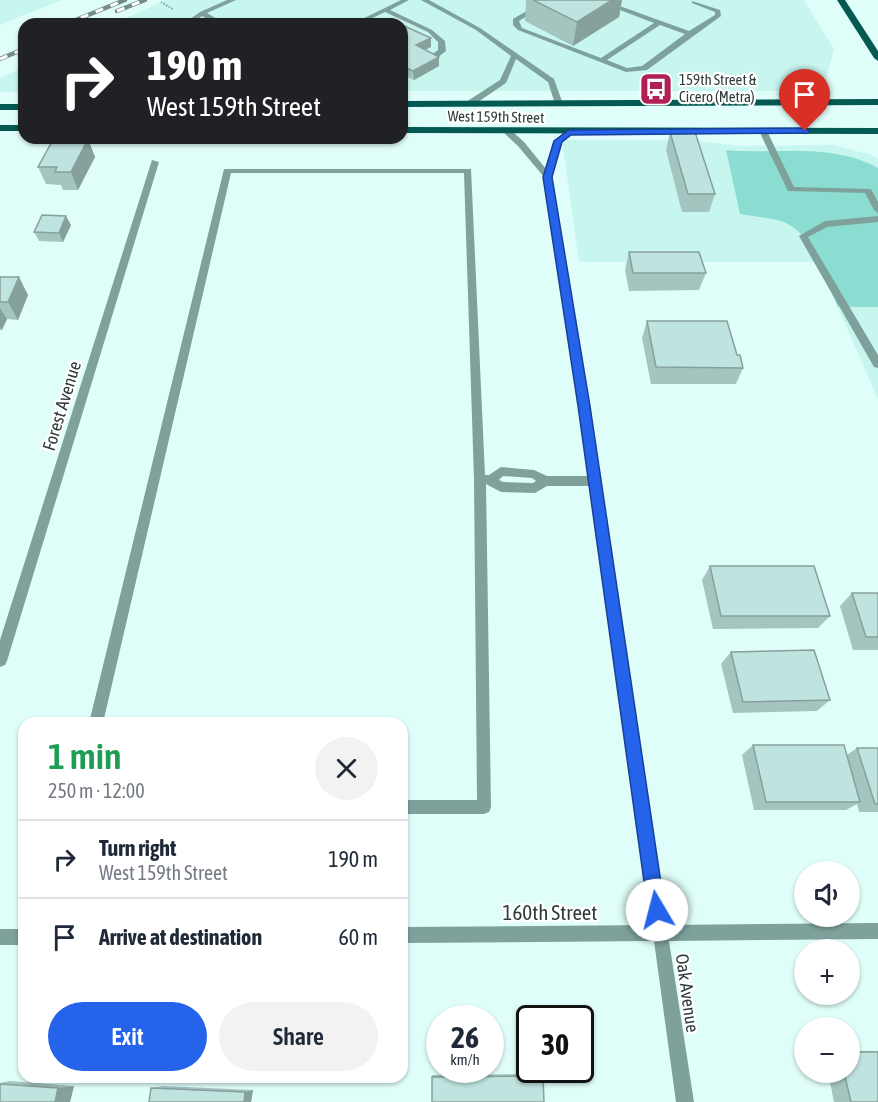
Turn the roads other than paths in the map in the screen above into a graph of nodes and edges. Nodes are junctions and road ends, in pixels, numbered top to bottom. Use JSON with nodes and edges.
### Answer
{"nodes":[{"id":1,"x":233,"y":0,"type":"edge"},
{"id":2,"x":406,"y":0,"type":"edge"},
{"id":3,"x":424,"y":0,"type":"edge"},
{"id":4,"x":550,"y":0,"type":"edge"},
{"id":5,"x":597,"y":0,"type":"edge"},
{"id":6,"x":841,"y":0,"type":"edge"},
{"id":7,"x":694,"y":1,"type":"edge"},
{"id":8,"x":385,"y":10,"type":"junction"},
{"id":9,"x":202,"y":13,"type":"junction"},
{"id":10,"x":195,"y":18,"type":"edge"},
{"id":11,"x":211,"y":18,"type":"edge"},
{"id":12,"x":368,"y":18,"type":"edge"},
{"id":13,"x":402,"y":18,"type":"edge"},
{"id":14,"x":408,"y":21,"type":"edge"},
{"id":15,"x":659,"y":23,"type":"junction"},
{"id":16,"x":690,"y":34,"type":"junction"},
{"id":17,"x":514,"y":56,"type":"junction"},
{"id":18,"x":878,"y":58,"type":"edge"},
{"id":19,"x":429,"y":60,"type":"edge"},
{"id":20,"x":602,"y":60,"type":"junction"},
{"id":21,"x":878,"y":102,"type":"edge"},
{"id":22,"x":408,"y":104,"type":"edge"},
{"id":23,"x":469,"y":104,"type":"junction"},
{"id":24,"x":559,"y":104,"type":"junction"},
{"id":25,"x":0,"y":107,"type":"edge"},
{"id":26,"x":18,"y":107,"type":"edge"},
{"id":27,"x":0,"y":128,"type":"edge"},
{"id":28,"x":18,"y":128,"type":"edge"},
{"id":29,"x":408,"y":130,"type":"edge"},
{"id":30,"x":878,"y":130,"type":"edge"},
{"id":31,"x":763,"y":131,"type":"junction"},
{"id":32,"x":508,"y":132,"type":"junction"},
{"id":33,"x":569,"y":132,"type":"junction"},
{"id":34,"x":155,"y":162,"type":"dead end"},
{"id":35,"x":548,"y":177,"type":"junction"},
{"id":36,"x":878,"y":210,"type":"edge"},
{"id":37,"x":878,"y":219,"type":"edge"},
{"id":38,"x":878,"y":364,"type":"edge"},
{"id":39,"x":485,"y":480,"type":"junction"},
{"id":40,"x":595,"y":480,"type":"junction"},
{"id":41,"x":0,"y":661,"type":"edge"},
{"id":42,"x":97,"y":717,"type":"edge"},
{"id":43,"x":408,"y":807,"type":"edge"},
{"id":44,"x":878,"y":931,"type":"edge"},
{"id":45,"x":660,"y":933,"type":"junction"},
{"id":46,"x":408,"y":934,"type":"edge"},
{"id":47,"x":0,"y":937,"type":"edge"},
{"id":48,"x":18,"y":937,"type":"edge"},
{"id":49,"x":685,"y":1102,"type":"edge"}],
"edges":[{"from":1,"to":9,"type":"street"},
{"from":2,"to":8,"type":"street"},
{"from":3,"to":17,"type":"street"},
{"from":4,"to":20,"type":"street"},
{"from":5,"to":15,"type":"street"},
{"from":6,"to":18,"type":"main road"},
{"from":7,"to":16,"type":"street"},
{"from":8,"to":12,"type":"street"},
{"from":8,"to":13,"type":"street"},
{"from":9,"to":10,"type":"street"},
{"from":9,"to":11,"type":"street"},
{"from":14,"to":19,"type":"street"},
{"from":15,"to":16,"type":"street"},
{"from":15,"to":20,"type":"street"},
{"from":16,"to":20,"type":"street"},
{"from":17,"to":23,"type":"street"},
{"from":17,"to":24,"type":"street"},
{"from":21,"to":24,"type":"main road","name":"West 159th Street"},
{"from":22,"to":23,"type":"main road","name":"West 159th Street"},
{"from":23,"to":24,"type":"main road","name":"West 159th Street"},
{"from":25,"to":26,"type":"main road"},
{"from":27,"to":28,"type":"main road"},
{"from":29,"to":32,"type":"main road","name":"West 159th Street"},
{"from":30,"to":31,"type":"main road","name":"West 159th Street"},
{"from":31,"to":33,"type":"main road","name":"West 159th Street"},
{"from":31,"to":36,"type":"street"},
{"from":32,"to":33,"type":"main road","name":"West 159th Street"},
{"from":32,"to":35,"type":"street"},
{"from":33,"to":35,"type":"street","name":"Oak Avenue"},
{"from":34,"to":41,"type":"street","name":"Forest Avenue"},
{"from":35,"to":40,"type":"street","name":"Oak Avenue"},
{"from":37,"to":38,"type":"street"},
{"from":39,"to":40,"type":"street"},
{"from":39,"to":42,"type":"street"},
{"from":39,"to":43,"type":"street"},
{"from":40,"to":45,"type":"street","name":"Oak Avenue"},
{"from":44,"to":45,"type":"street","name":"160th Street"},
{"from":45,"to":46,"type":"street","name":"160th Street"},
{"from":45,"to":49,"type":"street","name":"Oak Avenue"},
{"from":47,"to":48,"type":"street"}]}
